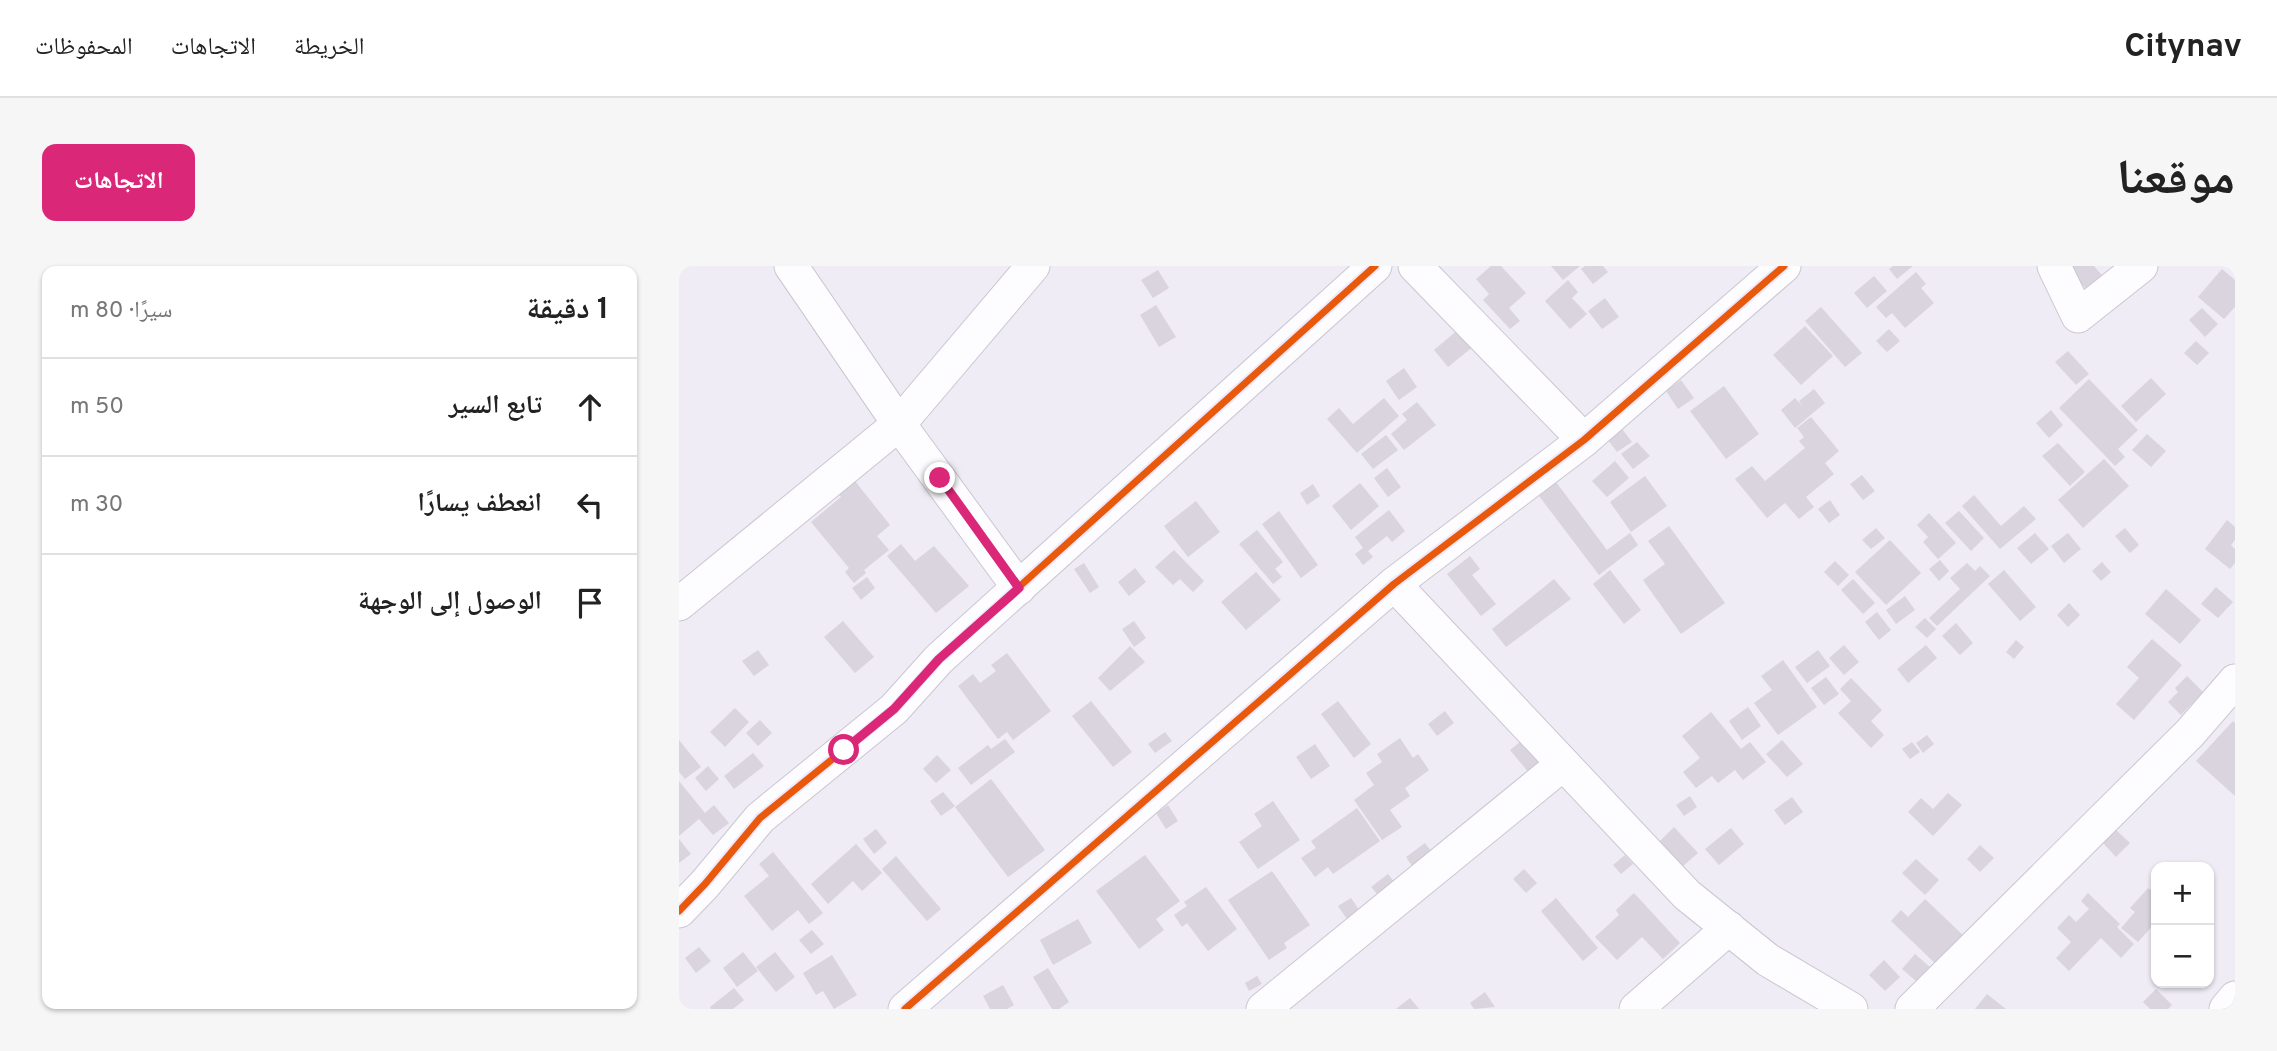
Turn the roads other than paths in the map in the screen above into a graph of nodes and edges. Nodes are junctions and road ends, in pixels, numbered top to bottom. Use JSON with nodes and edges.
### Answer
{"nodes":[{"id":1,"x":791,"y":266,"type":"edge"},
{"id":2,"x":1033,"y":266,"type":"edge"},
{"id":3,"x":1375,"y":266,"type":"edge"},
{"id":4,"x":1415,"y":266,"type":"edge"},
{"id":5,"x":1784,"y":266,"type":"edge"},
{"id":6,"x":2054,"y":266,"type":"edge"},
{"id":7,"x":2141,"y":266,"type":"edge"},
{"id":8,"x":899,"y":424,"type":"junction"},
{"id":9,"x":1584,"y":440,"type":"junction"},
{"id":10,"x":1394,"y":584,"type":"junction"},
{"id":11,"x":1019,"y":588,"type":"junction"},
{"id":12,"x":679,"y":604,"type":"edge"},
{"id":13,"x":2235,"y":681,"type":"edge"},
{"id":14,"x":1563,"y":764,"type":"junction"},
{"id":15,"x":679,"y":911,"type":"edge"},
{"id":16,"x":1729,"y":928,"type":"junction"},
{"id":17,"x":2235,"y":999,"type":"edge"},
{"id":18,"x":905,"y":1009,"type":"edge"},
{"id":19,"x":1263,"y":1009,"type":"edge"},
{"id":20,"x":1636,"y":1009,"type":"edge"},
{"id":21,"x":1851,"y":1009,"type":"edge"},
{"id":22,"x":1912,"y":1009,"type":"edge"},
{"id":23,"x":2226,"y":1009,"type":"edge"}],
"edges":[{"from":1,"to":8,"type":"street"},
{"from":2,"to":8,"type":"street"},
{"from":3,"to":11,"type":"street"},
{"from":4,"to":9,"type":"street"},
{"from":5,"to":9,"type":"street"},
{"from":6,"to":7,"type":"street"},
{"from":8,"to":11,"type":"street"},
{"from":8,"to":12,"type":"street"},
{"from":9,"to":10,"type":"street"},
{"from":10,"to":14,"type":"street"},
{"from":10,"to":18,"type":"street"},
{"from":11,"to":15,"type":"street"},
{"from":13,"to":22,"type":"street"},
{"from":14,"to":16,"type":"street"},
{"from":14,"to":19,"type":"street"},
{"from":16,"to":20,"type":"street"},
{"from":16,"to":21,"type":"street"},
{"from":17,"to":23,"type":"street"}]}
